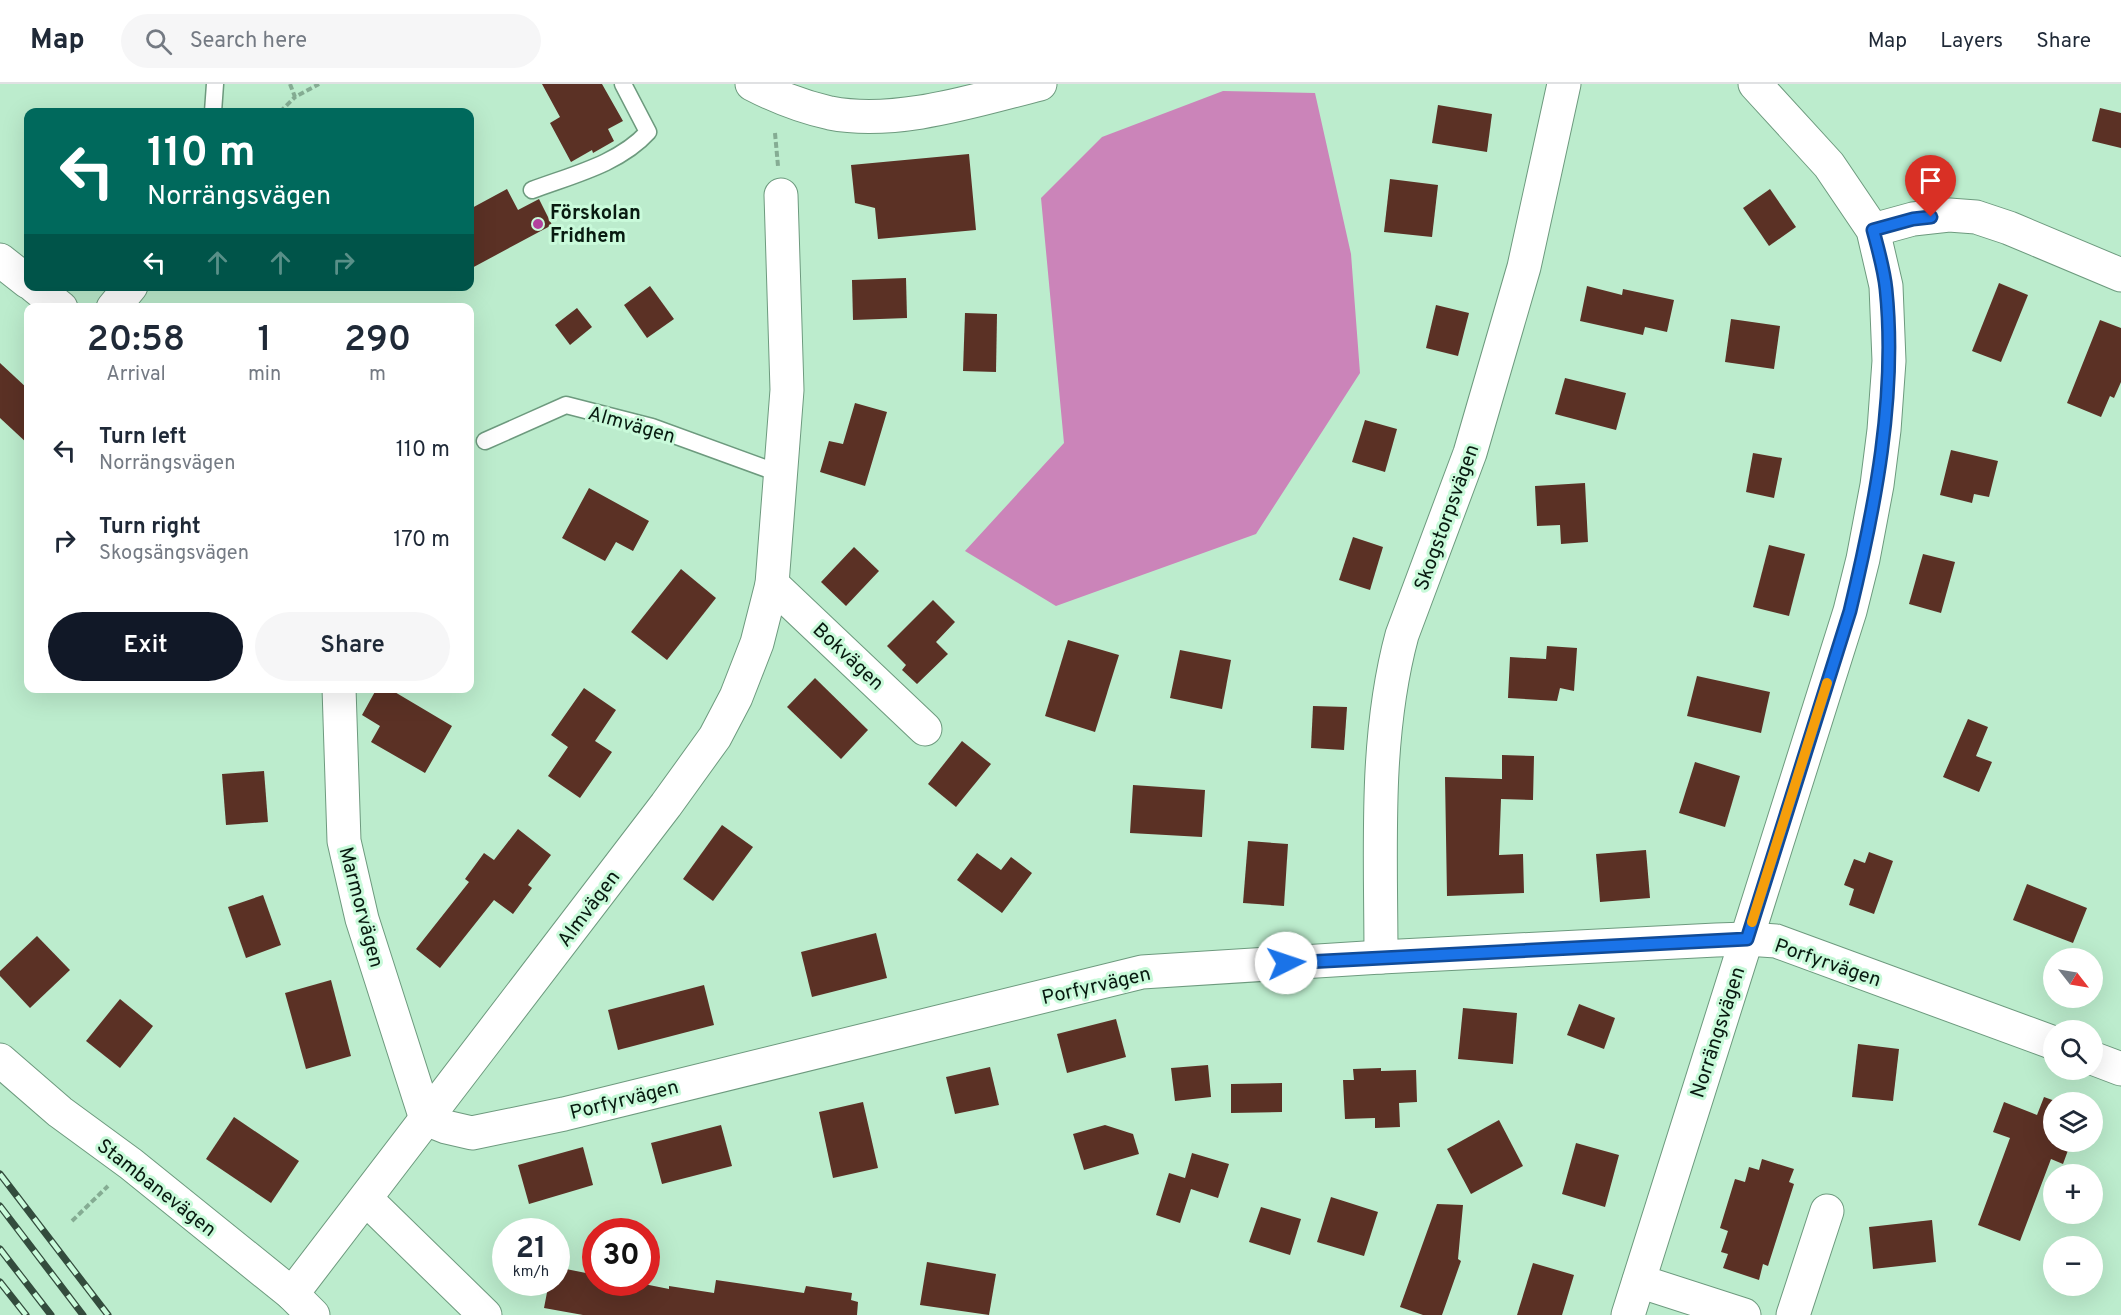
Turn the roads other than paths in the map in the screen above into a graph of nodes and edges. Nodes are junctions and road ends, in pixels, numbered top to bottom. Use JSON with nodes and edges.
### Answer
{"nodes":[{"id":1,"x":215,"y":84,"type":"edge"},
{"id":2,"x":623,"y":84,"type":"edge"},
{"id":3,"x":752,"y":84,"type":"edge"},
{"id":4,"x":1040,"y":84,"type":"edge"},
{"id":5,"x":1564,"y":84,"type":"edge"},
{"id":6,"x":1755,"y":84,"type":"edge"},
{"id":7,"x":213,"y":108,"type":"edge"},
{"id":8,"x":532,"y":190,"type":"dead end"},
{"id":9,"x":781,"y":195,"type":"dead end"},
{"id":10,"x":1873,"y":230,"type":"junction"},
{"id":11,"x":0,"y":260,"type":"edge"},
{"id":12,"x":2121,"y":275,"type":"edge"},
{"id":13,"x":24,"y":279,"type":"edge"},
{"id":14,"x":40,"y":291,"type":"edge"},
{"id":15,"x":127,"y":291,"type":"edge"},
{"id":16,"x":55,"y":303,"type":"edge"},
{"id":17,"x":117,"y":303,"type":"edge"},
{"id":18,"x":485,"y":441,"type":"dead end"},
{"id":19,"x":781,"y":474,"type":"junction"},
{"id":20,"x":772,"y":584,"type":"junction"},
{"id":21,"x":339,"y":693,"type":"edge"},
{"id":22,"x":925,"y":729,"type":"dead end"},
{"id":23,"x":1747,"y":939,"type":"junction"},
{"id":24,"x":1381,"y":957,"type":"junction"},
{"id":25,"x":2043,"y":1039,"type":"edge"},
{"id":26,"x":0,"y":1060,"type":"edge"},
{"id":27,"x":2103,"y":1062,"type":"edge"},
{"id":28,"x":2121,"y":1068,"type":"edge"},
{"id":29,"x":426,"y":1119,"type":"junction"},
{"id":30,"x":366,"y":1199,"type":"junction"},
{"id":31,"x":1827,"y":1211,"type":"dead end"},
{"id":32,"x":1639,"y":1281,"type":"junction"},
{"id":33,"x":302,"y":1305,"type":"edge"},
{"id":34,"x":485,"y":1315,"type":"edge"},
{"id":35,"x":1628,"y":1315,"type":"edge"},
{"id":36,"x":1744,"y":1315,"type":"edge"},
{"id":37,"x":1792,"y":1315,"type":"edge"}],
"edges":[{"from":1,"to":7,"type":"lane"},
{"from":2,"to":8,"type":"lane"},
{"from":3,"to":4,"type":"street"},
{"from":5,"to":24,"type":"street","name":"Skogstorpsvägen"},
{"from":6,"to":10,"type":"street","name":"Norrängsvägen"},
{"from":9,"to":19,"type":"street","name":"Almvägen"},
{"from":10,"to":12,"type":"street"},
{"from":10,"to":23,"type":"street","name":"Norrängsvägen"},
{"from":11,"to":13,"type":"street"},
{"from":14,"to":16,"type":"street"},
{"from":15,"to":17,"type":"street"},
{"from":18,"to":19,"type":"lane","name":"Almvägen"},
{"from":19,"to":20,"type":"street","name":"Almvägen"},
{"from":20,"to":22,"type":"street","name":"Bokvägen"},
{"from":20,"to":29,"type":"street","name":"Almvägen"},
{"from":21,"to":29,"type":"street","name":"Marmorvägen"},
{"from":23,"to":24,"type":"street","name":"Porfyrvägen"},
{"from":23,"to":25,"type":"street","name":"Porfyrvägen"},
{"from":23,"to":32,"type":"street","name":"Norrängsvägen"},
{"from":24,"to":29,"type":"street","name":"Porfyrvägen"},
{"from":26,"to":33,"type":"street","name":"Stambanevägen"},
{"from":27,"to":28,"type":"street"},
{"from":29,"to":30,"type":"street","name":"Almvägen"},
{"from":30,"to":33,"type":"street","name":"Almvägen"},
{"from":30,"to":34,"type":"street"},
{"from":31,"to":37,"type":"street"},
{"from":32,"to":35,"type":"street","name":"Norrängsvägen"},
{"from":32,"to":36,"type":"street"}]}
